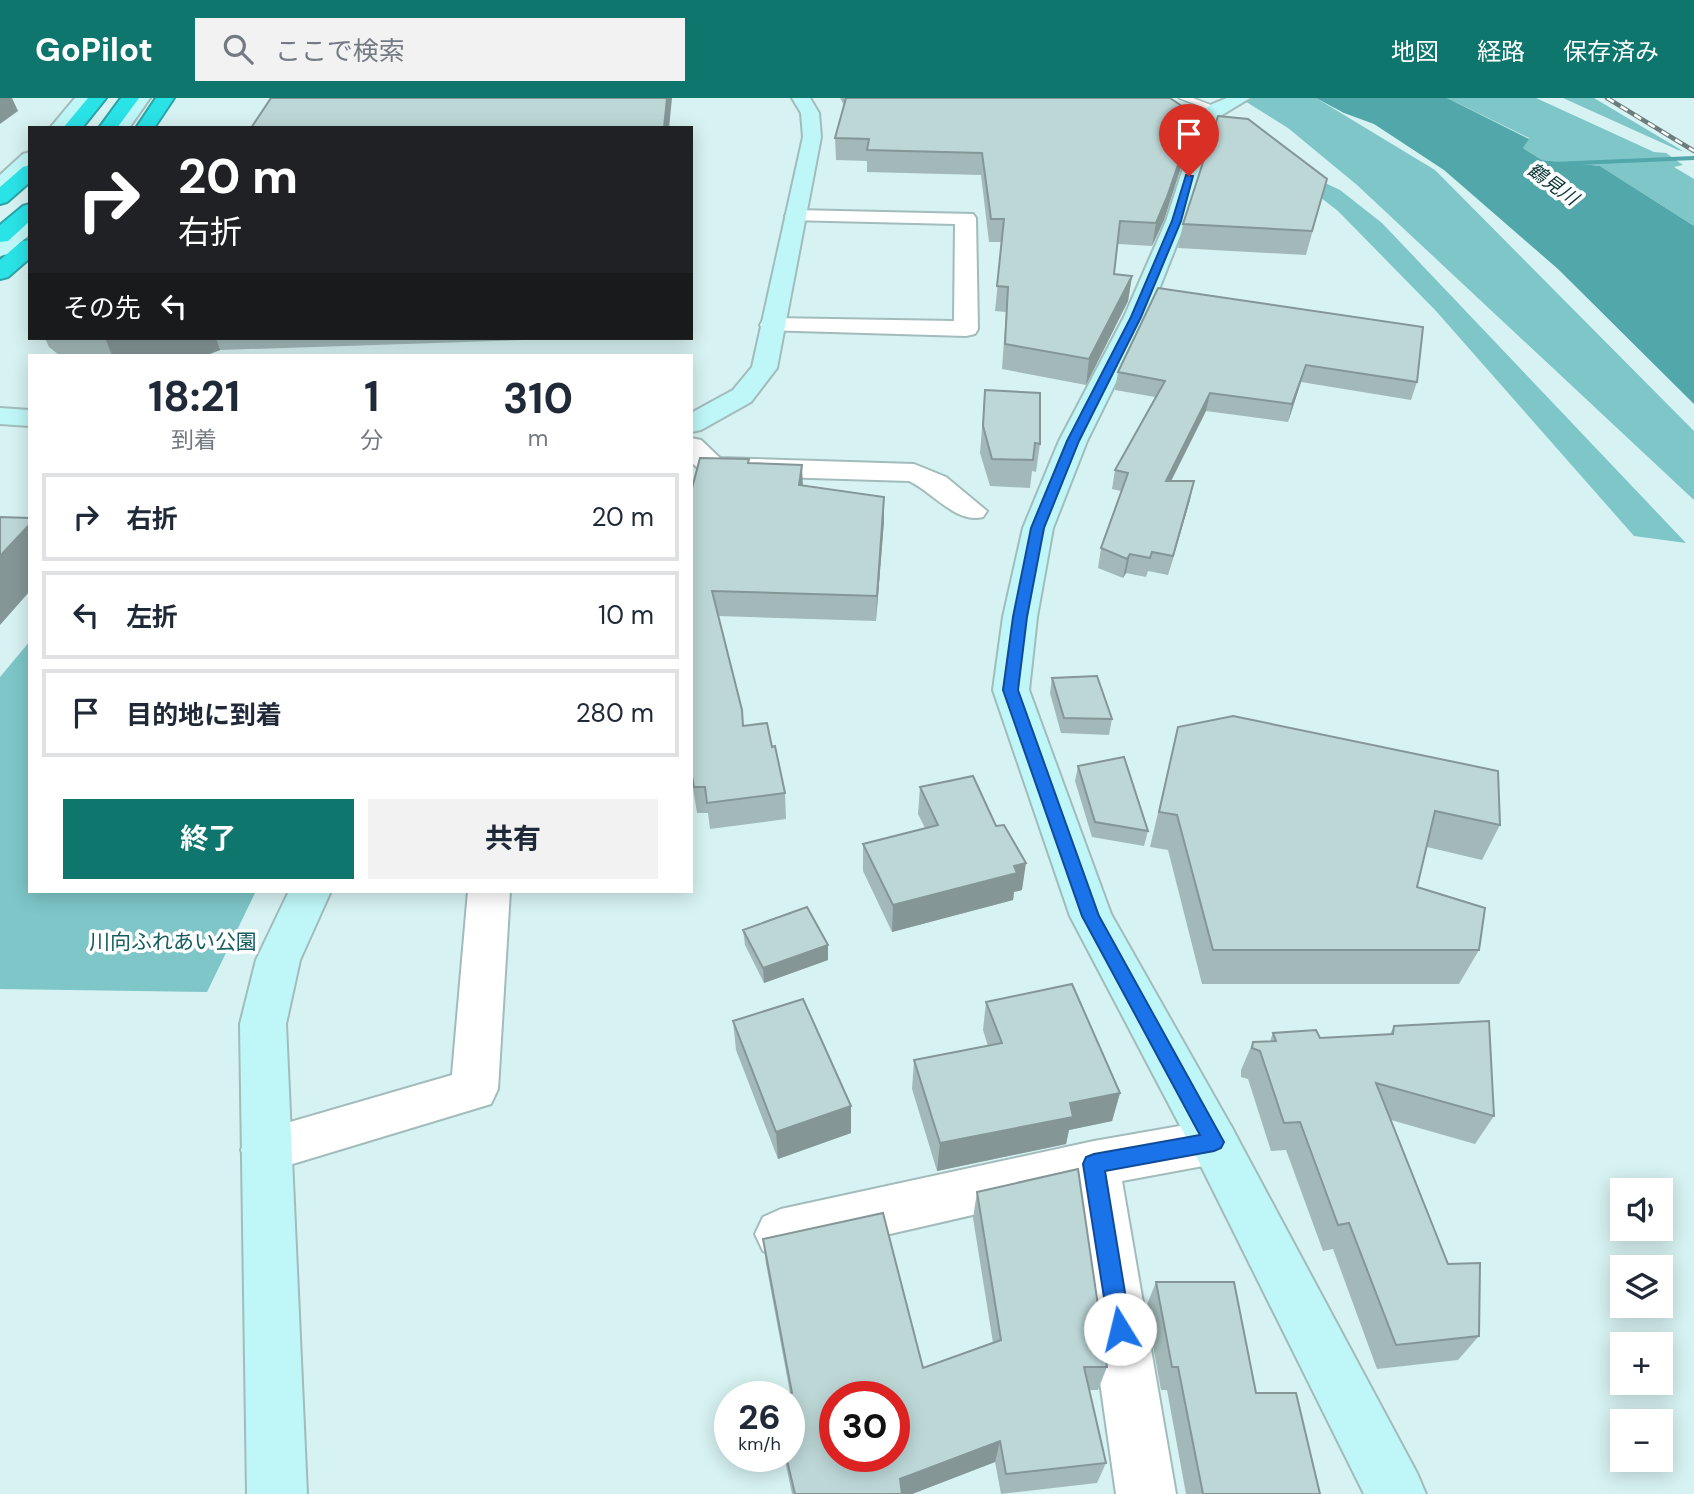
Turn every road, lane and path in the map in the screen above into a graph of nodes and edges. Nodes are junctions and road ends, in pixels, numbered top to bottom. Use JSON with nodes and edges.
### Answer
{"nodes":[{"id":1,"x":84,"y":98,"type":"edge"},
{"id":2,"x":97,"y":98,"type":"edge"},
{"id":3,"x":130,"y":98,"type":"edge"},
{"id":4,"x":141,"y":98,"type":"edge"},
{"id":5,"x":166,"y":98,"type":"edge"},
{"id":6,"x":801,"y":98,"type":"edge"},
{"id":7,"x":1217,"y":102,"type":"edge"},
{"id":8,"x":61,"y":126,"type":"edge"},
{"id":9,"x":74,"y":126,"type":"edge"},
{"id":10,"x":109,"y":126,"type":"edge"},
{"id":11,"x":121,"y":126,"type":"edge"},
{"id":12,"x":146,"y":126,"type":"edge"},
{"id":13,"x":28,"y":160,"type":"edge"},
{"id":14,"x":28,"y":173,"type":"edge"},
{"id":15,"x":0,"y":185,"type":"edge"},
{"id":16,"x":0,"y":198,"type":"edge"},
{"id":17,"x":28,"y":212,"type":"edge"},
{"id":18,"x":796,"y":216,"type":"junction"},
{"id":19,"x":28,"y":225,"type":"edge"},
{"id":20,"x":0,"y":236,"type":"edge"},
{"id":21,"x":28,"y":248,"type":"edge"},
{"id":22,"x":0,"y":249,"type":"edge"},
{"id":23,"x":0,"y":272,"type":"edge"},
{"id":24,"x":772,"y":325,"type":"junction"},
{"id":25,"x":0,"y":416,"type":"edge"},
{"id":26,"x":28,"y":418,"type":"edge"},
{"id":27,"x":693,"y":423,"type":"edge"},
{"id":28,"x":693,"y":448,"type":"edge"},
{"id":29,"x":972,"y":511,"type":"dead end"},
{"id":30,"x":309,"y":893,"type":"edge"},
{"id":31,"x":489,"y":893,"type":"edge"},
{"id":32,"x":1214,"y":1142,"type":"junction"},
{"id":33,"x":266,"y":1150,"type":"junction"},
{"id":34,"x":1094,"y":1164,"type":"junction"},
{"id":35,"x":781,"y":1234,"type":"edge"},
{"id":36,"x":1397,"y":1489,"type":"edge"},
{"id":37,"x":277,"y":1494,"type":"edge"},
{"id":38,"x":1146,"y":1494,"type":"edge"}],
"edges":[{"from":1,"to":8,"type":"street"},
{"from":2,"to":9,"type":"highway"},
{"from":3,"to":10,"type":"highway"},
{"from":4,"to":11,"type":"street"},
{"from":5,"to":12,"type":"highway"},
{"from":6,"to":18,"type":"street"},
{"from":7,"to":32,"type":"street"},
{"from":13,"to":15,"type":"street"},
{"from":14,"to":16,"type":"highway"},
{"from":17,"to":20,"type":"highway"},
{"from":18,"to":24,"type":"street"},
{"from":18,"to":24,"type":"street"},
{"from":19,"to":22,"type":"street"},
{"from":21,"to":23,"type":"highway"},
{"from":24,"to":27,"type":"street"},
{"from":25,"to":26,"type":"street"},
{"from":28,"to":29,"type":"street"},
{"from":30,"to":33,"type":"street"},
{"from":31,"to":33,"type":"street"},
{"from":32,"to":34,"type":"street"},
{"from":32,"to":36,"type":"street"},
{"from":33,"to":37,"type":"street"},
{"from":34,"to":35,"type":"street"},
{"from":34,"to":38,"type":"street"}]}
